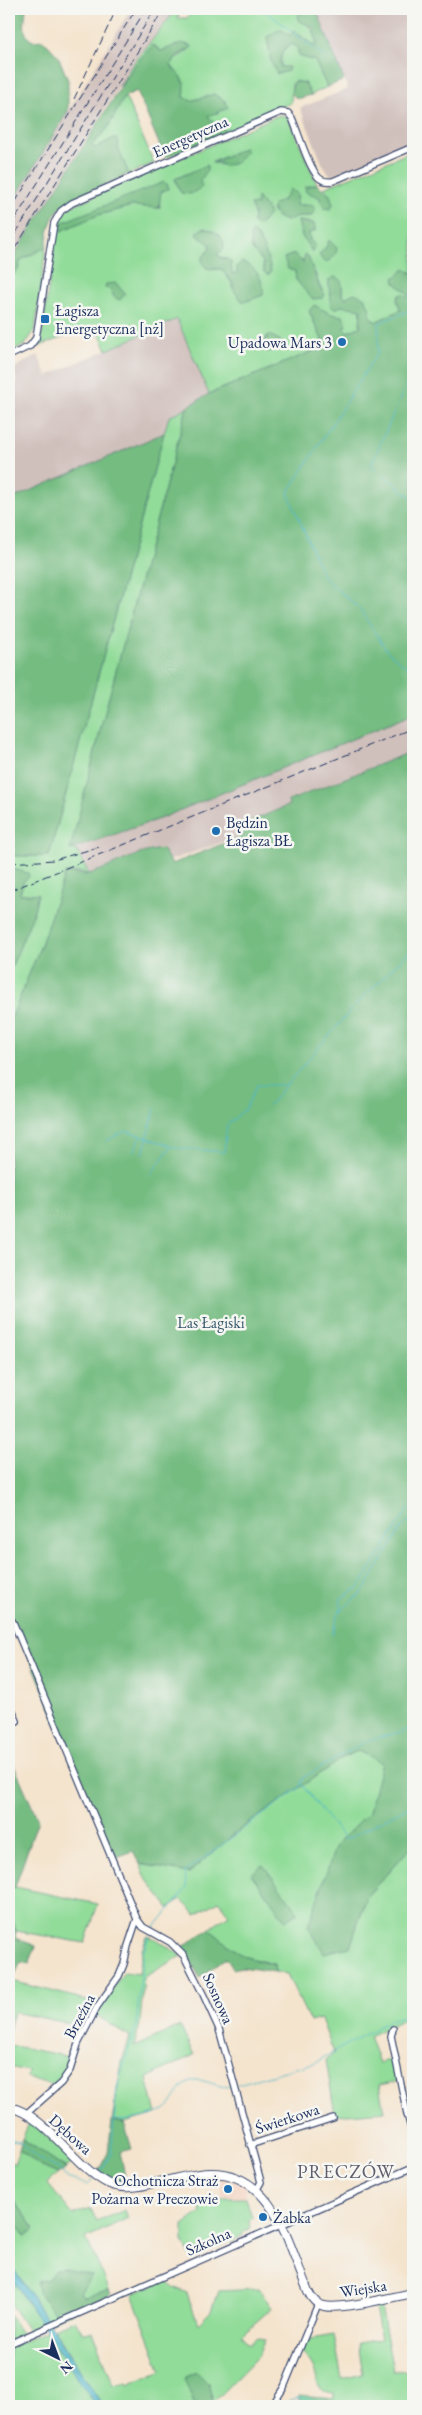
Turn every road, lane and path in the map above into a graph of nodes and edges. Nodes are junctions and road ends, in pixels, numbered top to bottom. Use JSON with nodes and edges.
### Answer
{"nodes":[{"id":1,"x":413,"y":148,"type":"edge"},
{"id":2,"x":9,"y":356,"type":"edge"},
{"id":3,"x":9,"y":1624,"type":"edge"},
{"id":4,"x":9,"y":1702,"type":"edge"},
{"id":5,"x":16,"y":1720,"type":"dead end"},
{"id":6,"x":137,"y":1919,"type":"junction"},
{"id":7,"x":393,"y":2029,"type":"dead end"},
{"id":8,"x":9,"y":2107,"type":"edge"},
{"id":9,"x":27,"y":2113,"type":"junction"},
{"id":10,"x":333,"y":2118,"type":"dead end"},
{"id":11,"x":413,"y":2136,"type":"edge"},
{"id":12,"x":250,"y":2145,"type":"junction"},
{"id":13,"x":413,"y":2167,"type":"edge"},
{"id":14,"x":257,"y":2189,"type":"junction"},
{"id":15,"x":279,"y":2224,"type":"junction"},
{"id":16,"x":413,"y":2293,"type":"edge"},
{"id":17,"x":318,"y":2304,"type":"junction"},
{"id":18,"x":12,"y":2343,"type":"edge"},
{"id":19,"x":272,"y":2406,"type":"edge"}],
"edges":[{"from":1,"to":2,"type":"street","name":"Energetyczna"},
{"from":3,"to":6,"type":"street","name":"Sosnowa"},
{"from":4,"to":5,"type":"street"},
{"from":6,"to":9,"type":"street","name":"Brzeźna"},
{"from":6,"to":12,"type":"street","name":"Sosnowa"},
{"from":7,"to":11,"type":"street"},
{"from":8,"to":9,"type":"street","name":"Dębowa"},
{"from":9,"to":14,"type":"street","name":"Dębowa"},
{"from":10,"to":12,"type":"street","name":"Świerkowa"},
{"from":12,"to":14,"type":"street","name":"Sosnowa"},
{"from":13,"to":15,"type":"street","name":"Szkolna"},
{"from":14,"to":15,"type":"street"},
{"from":15,"to":17,"type":"street"},
{"from":15,"to":18,"type":"street","name":"Szkolna"},
{"from":16,"to":17,"type":"street","name":"Wiejska"},
{"from":17,"to":19,"type":"street"}]}
